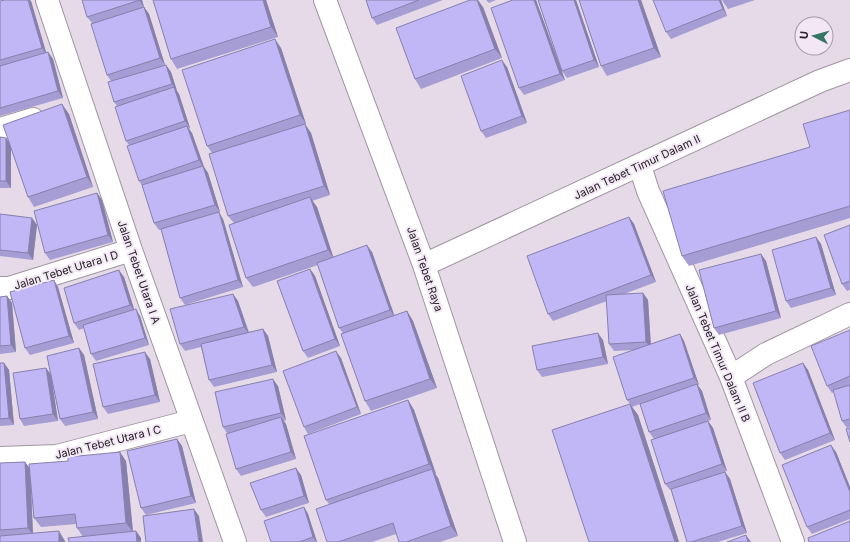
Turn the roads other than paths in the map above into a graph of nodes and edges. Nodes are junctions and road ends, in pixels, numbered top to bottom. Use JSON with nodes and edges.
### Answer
{"nodes":[{"id":1,"x":47,"y":0,"type":"edge"},
{"id":2,"x":325,"y":0,"type":"edge"},
{"id":3,"x":850,"y":70,"type":"edge"},
{"id":4,"x":66,"y":108,"type":"junction"},
{"id":5,"x":0,"y":129,"type":"edge"},
{"id":6,"x":640,"y":166,"type":"junction"},
{"id":7,"x":131,"y":250,"type":"junction"},
{"id":8,"x":424,"y":265,"type":"junction"},
{"id":9,"x":0,"y":288,"type":"edge"},
{"id":10,"x":850,"y":314,"type":"edge"},
{"id":11,"x":730,"y":377,"type":"junction"},
{"id":12,"x":191,"y":421,"type":"junction"},
{"id":13,"x":0,"y":458,"type":"edge"},
{"id":14,"x":235,"y":542,"type":"edge"},
{"id":15,"x":516,"y":542,"type":"edge"},
{"id":16,"x":793,"y":542,"type":"edge"}],
"edges":[{"from":1,"to":4,"type":"street","name":"Jalan Tebet Utara I A"},
{"from":2,"to":8,"type":"street","name":"Jalan Tebet Raya"},
{"from":3,"to":6,"type":"street","name":"Jalan Tebet Timur Dalam II"},
{"from":4,"to":5,"type":"street"},
{"from":4,"to":7,"type":"street","name":"Jalan Tebet Utara I A"},
{"from":6,"to":8,"type":"street","name":"Jalan Tebet Timur Dalam II"},
{"from":6,"to":11,"type":"street","name":"Jalan Tebet Timur Dalam II B"},
{"from":7,"to":9,"type":"street","name":"Jalan Tebet Utara I D"},
{"from":7,"to":12,"type":"street","name":"Jalan Tebet Utara I A"},
{"from":8,"to":15,"type":"street","name":"Jalan Tebet Raya"},
{"from":10,"to":11,"type":"street"},
{"from":11,"to":16,"type":"street","name":"Jalan Tebet Timur Dalam II B"},
{"from":12,"to":13,"type":"street","name":"Jalan Tebet Utara I C"},
{"from":12,"to":14,"type":"street","name":"Jalan Tebet Utara I A"}]}
